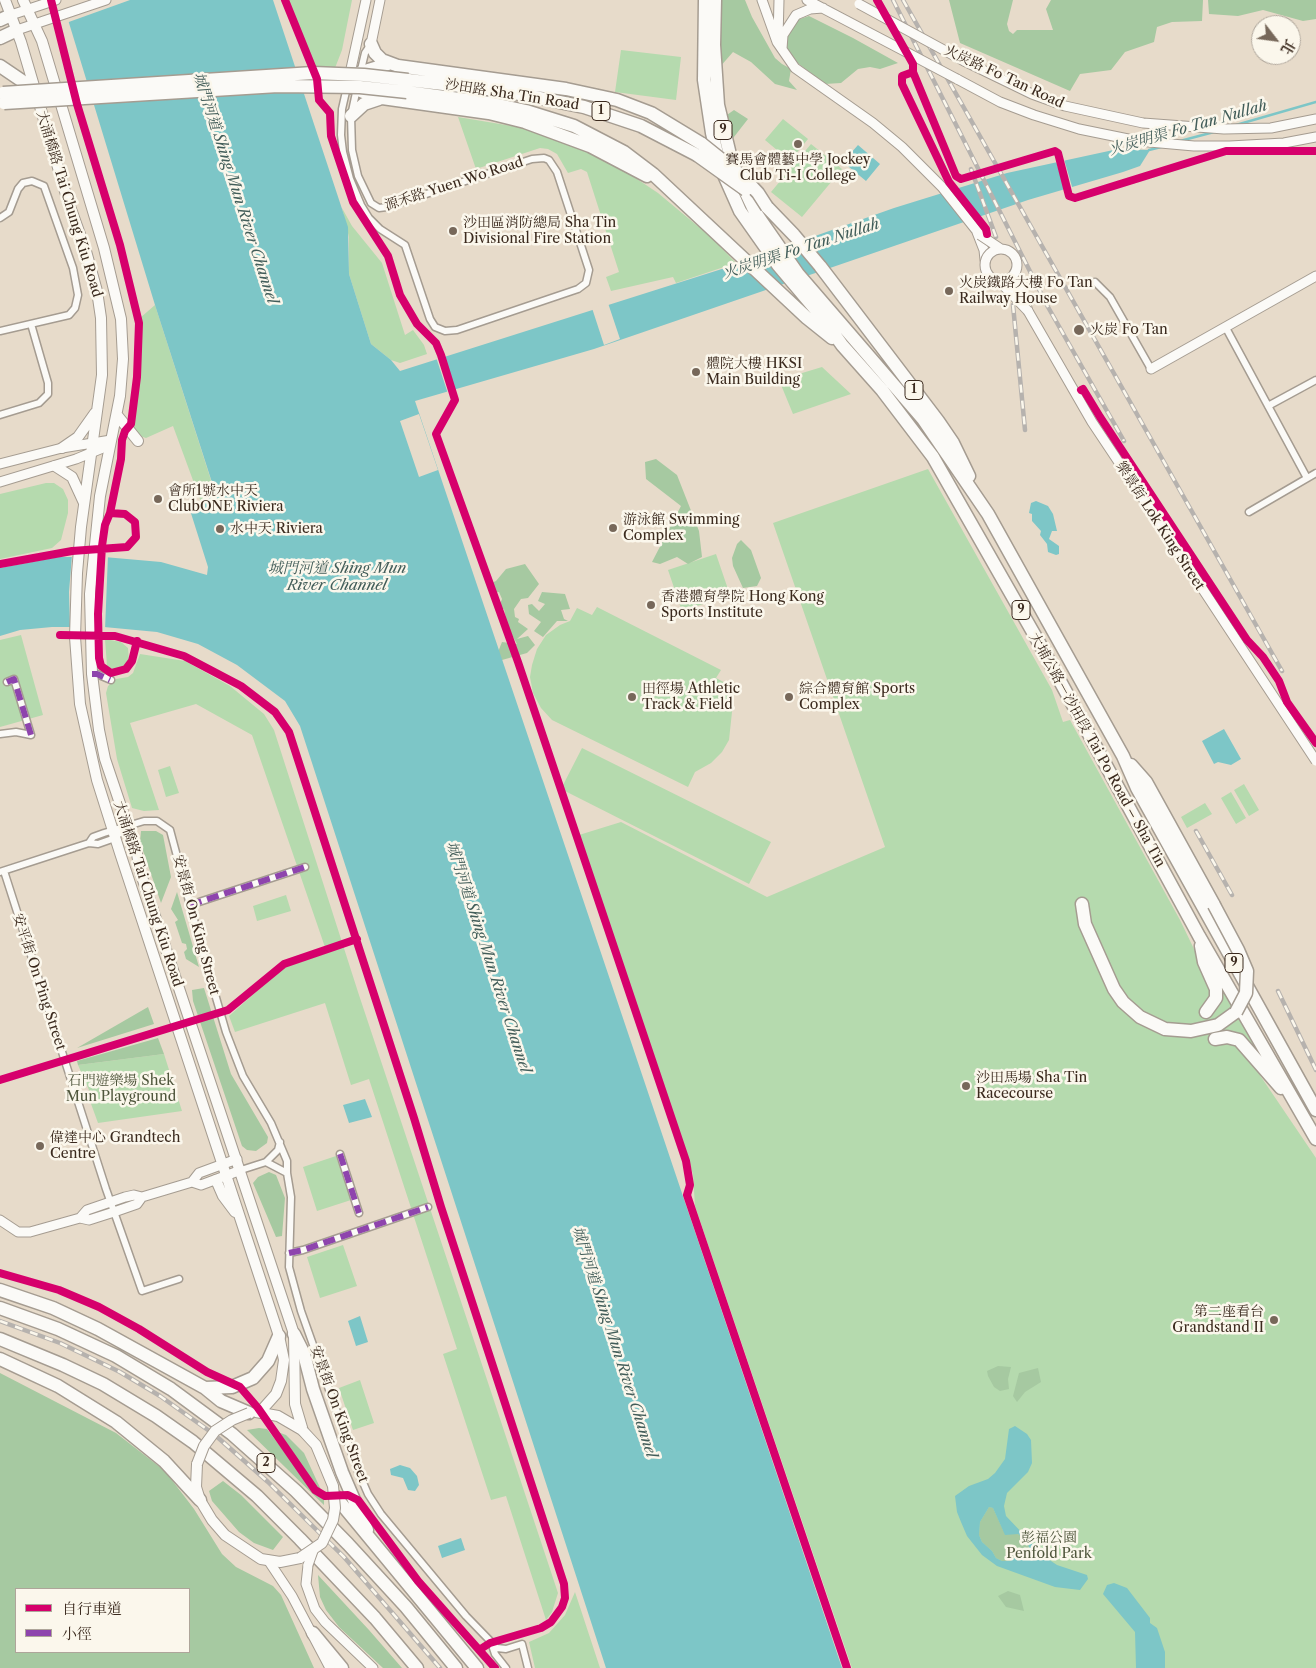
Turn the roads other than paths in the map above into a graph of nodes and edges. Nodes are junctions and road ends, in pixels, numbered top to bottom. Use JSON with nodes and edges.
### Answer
{"nodes":[{"id":1,"x":6,"y":0,"type":"edge"},
{"id":2,"x":106,"y":0,"type":"edge"},
{"id":3,"x":366,"y":0,"type":"edge"},
{"id":4,"x":380,"y":0,"type":"edge"},
{"id":5,"x":704,"y":0,"type":"edge"},
{"id":6,"x":715,"y":0,"type":"edge"},
{"id":7,"x":762,"y":0,"type":"edge"},
{"id":8,"x":779,"y":0,"type":"edge"},
{"id":9,"x":808,"y":0,"type":"edge"},
{"id":10,"x":54,"y":1,"type":"edge"},
{"id":11,"x":855,"y":2,"type":"edge"},
{"id":12,"x":25,"y":5,"type":"edge"},
{"id":13,"x":824,"y":8,"type":"junction"},
{"id":14,"x":5,"y":18,"type":"edge"},
{"id":15,"x":35,"y":24,"type":"junction"},
{"id":16,"x":17,"y":30,"type":"junction"},
{"id":17,"x":0,"y":38,"type":"edge"},
{"id":18,"x":372,"y":44,"type":"junction"},
{"id":19,"x":780,"y":46,"type":"junction"},
{"id":20,"x":388,"y":64,"type":"junction"},
{"id":21,"x":0,"y":66,"type":"edge"},
{"id":22,"x":354,"y":81,"type":"junction"},
{"id":23,"x":406,"y":85,"type":"junction"},
{"id":24,"x":34,"y":89,"type":"junction"},
{"id":25,"x":0,"y":93,"type":"edge"},
{"id":26,"x":382,"y":98,"type":"junction"},
{"id":27,"x":0,"y":104,"type":"edge"},
{"id":28,"x":351,"y":116,"type":"junction"},
{"id":29,"x":1316,"y":119,"type":"edge"},
{"id":30,"x":1316,"y":137,"type":"edge"},
{"id":31,"x":0,"y":218,"type":"edge"},
{"id":32,"x":977,"y":232,"type":"junction"},
{"id":33,"x":1001,"y":249,"type":"junction"},
{"id":34,"x":773,"y":250,"type":"junction"},
{"id":35,"x":985,"y":260,"type":"junction"},
{"id":36,"x":1015,"y":272,"type":"junction"},
{"id":37,"x":1316,"y":276,"type":"edge"},
{"id":38,"x":1000,"y":282,"type":"junction"},
{"id":39,"x":1095,"y":282,"type":"dead end"},
{"id":40,"x":799,"y":283,"type":"junction"},
{"id":41,"x":1028,"y":311,"type":"junction"},
{"id":42,"x":31,"y":324,"type":"junction"},
{"id":43,"x":1226,"y":328,"type":"junction"},
{"id":44,"x":0,"y":331,"type":"edge"},
{"id":45,"x":842,"y":345,"type":"junction"},
{"id":46,"x":1151,"y":369,"type":"joint"},
{"id":47,"x":1316,"y":380,"type":"edge"},
{"id":48,"x":1268,"y":406,"type":"junction"},
{"id":49,"x":98,"y":410,"type":"junction"},
{"id":50,"x":0,"y":415,"type":"edge"},
{"id":51,"x":117,"y":415,"type":"junction"},
{"id":52,"x":138,"y":441,"type":"dead end"},
{"id":53,"x":94,"y":442,"type":"junction"},
{"id":54,"x":111,"y":442,"type":"junction"},
{"id":55,"x":62,"y":448,"type":"junction"},
{"id":56,"x":92,"y":454,"type":"junction"},
{"id":57,"x":0,"y":464,"type":"edge"},
{"id":58,"x":55,"y":466,"type":"junction"},
{"id":59,"x":1316,"y":473,"type":"edge"},
{"id":60,"x":1307,"y":478,"type":"junction"},
{"id":61,"x":0,"y":482,"type":"edge"},
{"id":62,"x":85,"y":503,"type":"junction"},
{"id":63,"x":1249,"y":512,"type":"dead end"},
{"id":64,"x":988,"y":514,"type":"junction"},
{"id":65,"x":92,"y":674,"type":"junction"},
{"id":66,"x":110,"y":680,"type":"dead end"},
{"id":67,"x":7,"y":682,"type":"dead end"},
{"id":68,"x":0,"y":734,"type":"edge"},
{"id":69,"x":1123,"y":756,"type":"junction"},
{"id":70,"x":1316,"y":761,"type":"edge"},
{"id":71,"x":127,"y":826,"type":"junction"},
{"id":72,"x":114,"y":834,"type":"junction"},
{"id":73,"x":305,"y":868,"type":"dead end"},
{"id":74,"x":2,"y":872,"type":"edge"},
{"id":75,"x":1082,"y":904,"type":"dead end"},
{"id":76,"x":190,"y":905,"type":"junction"},
{"id":77,"x":1199,"y":936,"type":"junction"},
{"id":78,"x":1206,"y":1012,"type":"dead end"},
{"id":79,"x":1215,"y":1039,"type":"dead end"},
{"id":80,"x":1294,"y":1102,"type":"junction"},
{"id":81,"x":1316,"y":1110,"type":"edge"},
{"id":82,"x":1316,"y":1139,"type":"edge"},
{"id":83,"x":280,"y":1142,"type":"junction"},
{"id":84,"x":340,"y":1154,"type":"dead end"},
{"id":85,"x":237,"y":1159,"type":"junction"},
{"id":86,"x":266,"y":1162,"type":"junction"},
{"id":87,"x":223,"y":1164,"type":"junction"},
{"id":88,"x":241,"y":1170,"type":"junction"},
{"id":89,"x":286,"y":1173,"type":"junction"},
{"id":90,"x":227,"y":1175,"type":"junction"},
{"id":91,"x":216,"y":1180,"type":"junction"},
{"id":92,"x":192,"y":1182,"type":"junction"},
{"id":93,"x":142,"y":1197,"type":"junction"},
{"id":94,"x":110,"y":1202,"type":"junction"},
{"id":95,"x":428,"y":1207,"type":"dead end"},
{"id":96,"x":114,"y":1212,"type":"junction"},
{"id":97,"x":359,"y":1213,"type":"dead end"},
{"id":98,"x":238,"y":1215,"type":"junction"},
{"id":99,"x":80,"y":1218,"type":"junction"},
{"id":100,"x":0,"y":1220,"type":"edge"},
{"id":101,"x":289,"y":1253,"type":"junction"},
{"id":102,"x":179,"y":1279,"type":"dead end"},
{"id":103,"x":0,"y":1290,"type":"edge"},
{"id":104,"x":0,"y":1308,"type":"edge"},
{"id":105,"x":294,"y":1334,"type":"joint"},
{"id":106,"x":279,"y":1336,"type":"junction"},
{"id":107,"x":0,"y":1339,"type":"edge"},
{"id":108,"x":0,"y":1359,"type":"edge"},
{"id":109,"x":302,"y":1367,"type":"junction"},
{"id":110,"x":205,"y":1388,"type":"junction"},
{"id":111,"x":254,"y":1412,"type":"junction"},
{"id":112,"x":303,"y":1431,"type":"junction"},
{"id":113,"x":335,"y":1496,"type":"junction"},
{"id":114,"x":200,"y":1500,"type":"junction"},
{"id":115,"x":356,"y":1515,"type":"junction"},
{"id":116,"x":268,"y":1560,"type":"junction"},
{"id":117,"x":304,"y":1561,"type":"junction"},
{"id":118,"x":313,"y":1633,"type":"junction"},
{"id":119,"x":492,"y":1645,"type":"junction"},
{"id":120,"x":330,"y":1668,"type":"edge"},
{"id":121,"x":342,"y":1668,"type":"edge"},
{"id":122,"x":373,"y":1668,"type":"edge"},
{"id":123,"x":417,"y":1668,"type":"edge"},
{"id":124,"x":456,"y":1668,"type":"edge"},
{"id":125,"x":477,"y":1668,"type":"edge"},
{"id":126,"x":506,"y":1668,"type":"edge"},
{"id":127,"x":528,"y":1668,"type":"edge"}],
"edges":[{"from":1,"to":14,"type":"main road","name":"大涌橋路 Tai Chung Kiu Road"},
{"from":2,"to":15,"type":"main road"},
{"from":3,"to":22,"type":"main road","name":"源禾路 Yuen Wo Road"},
{"from":4,"to":18,"type":"main road","name":"源禾路 Yuen Wo Road"},
{"from":5,"to":34,"type":"highway","name":"大埔公路－沙田段 Tai Po Road – Sha Tin","number":"9"},
{"from":6,"to":34,"type":"highway","name":"大埔公路－沙田段 Tai Po Road – Sha Tin","number":"9"},
{"from":7,"to":19,"type":"main road"},
{"from":8,"to":19,"type":"main road"},
{"from":9,"to":13,"type":"main road","name":"火炭路 Fo Tan Road"},
{"from":10,"to":12,"type":"main road"},
{"from":11,"to":29,"type":"main road","name":"火炭路 Fo Tan Road","bridge":true},
{"from":12,"to":14,"type":"main road"},
{"from":12,"to":15,"type":"main road","name":"大涌橋路 Tai Chung Kiu Road"},
{"from":13,"to":19,"type":"main road"},
{"from":13,"to":30,"type":"main road","name":"火炭路 Fo Tan Road","bridge":true},
{"from":14,"to":16,"type":"main road","name":"大涌橋路 Tai Chung Kiu Road"},
{"from":15,"to":16,"type":"main road"},
{"from":15,"to":51,"type":"main road","name":"大涌橋路 Tai Chung Kiu Road"},
{"from":16,"to":17,"type":"highway"},
{"from":16,"to":24,"type":"main road","name":"大涌橋路 Tai Chung Kiu Road"},
{"from":18,"to":20,"type":"highway"},
{"from":18,"to":22,"type":"street","name":"源禾路 Yuen Wo Road"},
{"from":19,"to":32,"type":"main road"},
{"from":20,"to":22,"type":"highway"},
{"from":20,"to":23,"type":"highway"},
{"from":21,"to":24,"type":"highway"},
{"from":22,"to":26,"type":"highway"},
{"from":22,"to":28,"type":"street","name":"源禾路 Yuen Wo Road"},
{"from":22,"to":28,"type":"street","name":"源禾路 Yuen Wo Road"},
{"from":23,"to":25,"type":"highway","name":"沙田路 Sha Tin Road","number":"1","bridge":true},
{"from":23,"to":26,"type":"highway"},
{"from":23,"to":27,"type":"highway","name":"沙田路 Sha Tin Road","number":"1","bridge":true},
{"from":23,"to":45,"type":"highway","name":"沙田路 Sha Tin Road","number":"1"},
{"from":23,"to":64,"type":"highway","name":"沙田路 Sha Tin Road","number":"1","bridge":true},
{"from":24,"to":49,"type":"main road","name":"大涌橋路 Tai Chung Kiu Road"},
{"from":26,"to":28,"type":"highway"},
{"from":31,"to":42,"type":"street"},
{"from":32,"to":33,"type":"main road","bridge":true},
{"from":32,"to":35,"type":"main road","bridge":true},
{"from":33,"to":35,"type":"main road","bridge":true},
{"from":33,"to":36,"type":"main road","bridge":true},
{"from":34,"to":40,"type":"highway","name":"大埔公路－沙田段 Tai Po Road – Sha Tin","number":"9"},
{"from":35,"to":38,"type":"main road","bridge":true},
{"from":36,"to":38,"type":"main road","bridge":true},
{"from":36,"to":41,"type":"main road","name":"樂景街 Lok King Street","bridge":true},
{"from":37,"to":43,"type":"main road"},
{"from":38,"to":41,"type":"main road","name":"樂景街 Lok King Street","bridge":true},
{"from":39,"to":46,"type":"street"},
{"from":40,"to":45,"type":"highway","name":"大埔公路－沙田段 Tai Po Road – Sha Tin","number":"9"},
{"from":40,"to":64,"type":"highway","name":"大埔公路－沙田段 Tai Po Road – Sha Tin","number":"9"},
{"from":41,"to":70,"type":"main road","name":"樂景街 Lok King Street","bridge":true},
{"from":42,"to":44,"type":"street"},
{"from":42,"to":50,"type":"street"},
{"from":43,"to":46,"type":"main road"},
{"from":43,"to":48,"type":"street"},
{"from":45,"to":77,"type":"highway","name":"大埔公路－沙田段 Tai Po Road – Sha Tin","number":"9"},
{"from":47,"to":48,"type":"street"},
{"from":48,"to":60,"type":"street"},
{"from":49,"to":53,"type":"main road","name":"大涌橋路 Tai Chung Kiu Road"},
{"from":49,"to":55,"type":"main road"},
{"from":51,"to":52,"type":"main road"},
{"from":51,"to":54,"type":"main road","name":"大涌橋路 Tai Chung Kiu Road"},
{"from":53,"to":54,"type":"main road"},
{"from":53,"to":55,"type":"main road"},
{"from":53,"to":56,"type":"main road","name":"大涌橋路 Tai Chung Kiu Road"},
{"from":54,"to":56,"type":"main road"},
{"from":54,"to":65,"type":"main road","name":"大涌橋路 Tai Chung Kiu Road"},
{"from":55,"to":57,"type":"main road"},
{"from":56,"to":58,"type":"main road"},
{"from":56,"to":62,"type":"main road","name":"大涌橋路 Tai Chung Kiu Road"},
{"from":58,"to":61,"type":"main road"},
{"from":58,"to":62,"type":"main road"},
{"from":59,"to":60,"type":"street"},
{"from":60,"to":63,"type":"street"},
{"from":62,"to":72,"type":"main road","name":"大涌橋路 Tai Chung Kiu Road"},
{"from":64,"to":69,"type":"highway","name":"大埔公路－沙田段 Tai Po Road – Sha Tin","number":"9"},
{"from":65,"to":66,"type":"street"},
{"from":65,"to":71,"type":"main road","name":"大涌橋路 Tai Chung Kiu Road"},
{"from":67,"to":68,"type":"street"},
{"from":69,"to":75,"type":"highway","bridge":true},
{"from":69,"to":81,"type":"highway","name":"大埔公路－沙田段 Tai Po Road – Sha Tin","number":"9"},
{"from":71,"to":72,"type":"street","name":"安景街 On King Street"},
{"from":71,"to":76,"type":"street","name":"安景街 On King Street"},
{"from":71,"to":85,"type":"main road","name":"大涌橋路 Tai Chung Kiu Road"},
{"from":72,"to":74,"type":"street","name":"安景街 On King Street"},
{"from":72,"to":87,"type":"main road","name":"大涌橋路 Tai Chung Kiu Road"},
{"from":73,"to":76,"type":"street"},
{"from":74,"to":94,"type":"street","name":"安平街 On Ping Street"},
{"from":76,"to":83,"type":"street","name":"安景街 On King Street"},
{"from":77,"to":78,"type":"highway"},
{"from":77,"to":80,"type":"highway","name":"大埔公路－沙田段 Tai Po Road – Sha Tin","number":"9"},
{"from":79,"to":80,"type":"highway"},
{"from":80,"to":82,"type":"highway","name":"大埔公路－沙田段 Tai Po Road – Sha Tin","number":"9"},
{"from":83,"to":86,"type":"street"},
{"from":83,"to":89,"type":"street","name":"安景街 On King Street"},
{"from":84,"to":97,"type":"street"},
{"from":85,"to":87,"type":"main road"},
{"from":85,"to":88,"type":"main road","name":"大涌橋路 Tai Chung Kiu Road"},
{"from":86,"to":88,"type":"street"},
{"from":86,"to":89,"type":"street"},
{"from":87,"to":90,"type":"main road","name":"大涌橋路 Tai Chung Kiu Road"},
{"from":87,"to":92,"type":"main road"},
{"from":88,"to":90,"type":"main road"},
{"from":88,"to":105,"type":"main road","name":"大涌橋路 Tai Chung Kiu Road"},
{"from":89,"to":101,"type":"street","name":"安景街 On King Street"},
{"from":90,"to":91,"type":"main road"},
{"from":90,"to":98,"type":"main road","name":"大涌橋路 Tai Chung Kiu Road"},
{"from":91,"to":92,"type":"main road"},
{"from":91,"to":98,"type":"main road"},
{"from":92,"to":93,"type":"main road"},
{"from":93,"to":94,"type":"main road"},
{"from":93,"to":96,"type":"main road"},
{"from":94,"to":96,"type":"street","name":"安平街 On Ping Street"},
{"from":94,"to":99,"type":"main road"},
{"from":95,"to":101,"type":"street"},
{"from":96,"to":99,"type":"main road"},
{"from":96,"to":102,"type":"street","name":"安平街 On Ping Street"},
{"from":98,"to":106,"type":"main road","name":"大涌橋路 Tai Chung Kiu Road"},
{"from":99,"to":100,"type":"main road"},
{"from":101,"to":119,"type":"street","name":"安景街 On King Street"},
{"from":103,"to":110,"type":"highway"},
{"from":104,"to":124,"type":"highway","number":"2"},
{"from":105,"to":109,"type":"highway"},
{"from":106,"to":110,"type":"highway"},
{"from":106,"to":111,"type":"main road","name":"大涌橋路 Tai Chung Kiu Road"},
{"from":107,"to":123,"type":"highway","number":"2"},
{"from":108,"to":114,"type":"highway"},
{"from":109,"to":112,"type":"main road"},
{"from":109,"to":115,"type":"highway"},
{"from":110,"to":111,"type":"highway"},
{"from":111,"to":112,"type":"main road"},
{"from":111,"to":114,"type":"main road","bridge":true},
{"from":112,"to":113,"type":"main road","bridge":true},
{"from":113,"to":115,"type":"highway"},
{"from":113,"to":117,"type":"main road","bridge":true},
{"from":114,"to":116,"type":"main road"},
{"from":115,"to":125,"type":"highway"},
{"from":116,"to":117,"type":"main road"},
{"from":116,"to":118,"type":"main road"},
{"from":117,"to":122,"type":"main road"},
{"from":118,"to":120,"type":"main road"},
{"from":118,"to":121,"type":"highway"},
{"from":119,"to":126,"type":"street","name":"安景街 On King Street"},
{"from":119,"to":127,"type":"street"}]}
